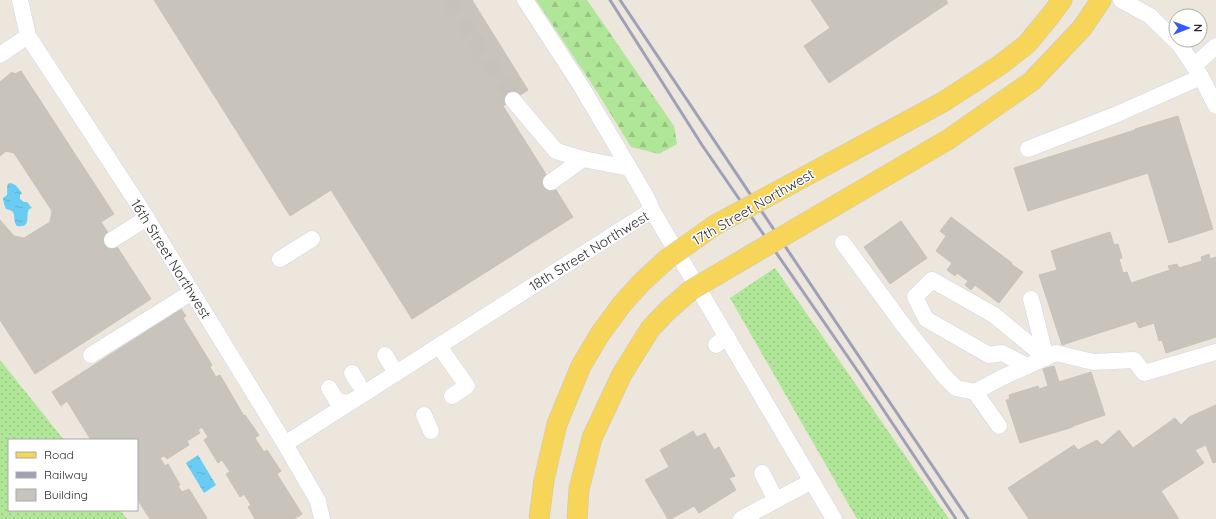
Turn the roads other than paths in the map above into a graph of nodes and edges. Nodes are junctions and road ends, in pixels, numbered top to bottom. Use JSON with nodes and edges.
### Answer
{"nodes":[{"id":1,"x":20,"y":0,"type":"edge"},
{"id":2,"x":525,"y":0,"type":"edge"},
{"id":3,"x":1062,"y":0,"type":"edge"},
{"id":4,"x":1101,"y":0,"type":"edge"},
{"id":5,"x":1121,"y":0,"type":"edge"},
{"id":6,"x":28,"y":36,"type":"junction"},
{"id":7,"x":1216,"y":46,"type":"edge"},
{"id":8,"x":0,"y":55,"type":"edge"},
{"id":9,"x":1198,"y":72,"type":"junction"},
{"id":10,"x":513,"y":100,"type":"tunnel mouth"},
{"id":11,"x":1215,"y":103,"type":"edge"},
{"id":12,"x":1028,"y":149,"type":"dead end"},
{"id":13,"x":583,"y":159,"type":"junction"},
{"id":14,"x":629,"y":168,"type":"junction"},
{"id":15,"x":550,"y":182,"type":"dead end"},
{"id":16,"x":652,"y":210,"type":"junction"},
{"id":17,"x":146,"y":218,"type":"junction"},
{"id":18,"x":312,"y":239,"type":"dead end"},
{"id":19,"x":112,"y":240,"type":"dead end"},
{"id":20,"x":843,"y":243,"type":"dead end"},
{"id":21,"x":280,"y":259,"type":"dead end"},
{"id":22,"x":192,"y":292,"type":"junction"},
{"id":23,"x":1031,"y":299,"type":"dead end"},
{"id":24,"x":439,"y":346,"type":"junction"},
{"id":25,"x":1216,"y":352,"type":"edge"},
{"id":26,"x":91,"y":355,"type":"dead end"},
{"id":27,"x":384,"y":355,"type":"dead end"},
{"id":28,"x":1046,"y":358,"type":"junction"},
{"id":29,"x":1027,"y":366,"type":"junction"},
{"id":30,"x":396,"y":373,"type":"junction"},
{"id":31,"x":329,"y":388,"type":"dead end"},
{"id":32,"x":975,"y":392,"type":"junction"},
{"id":33,"x":452,"y":396,"type":"dead end"},
{"id":34,"x":349,"y":403,"type":"junction"},
{"id":35,"x":424,"y":415,"type":"dead end"},
{"id":36,"x":999,"y":426,"type":"dead end"},
{"id":37,"x":431,"y":431,"type":"dead end"},
{"id":38,"x":285,"y":444,"type":"junction"},
{"id":39,"x":762,"y":473,"type":"dead end"},
{"id":40,"x":812,"y":481,"type":"junction"},
{"id":41,"x":776,"y":500,"type":"junction"},
{"id":42,"x":322,"y":519,"type":"edge"},
{"id":43,"x":539,"y":519,"type":"edge"},
{"id":44,"x":577,"y":519,"type":"edge"},
{"id":45,"x":741,"y":519,"type":"edge"},
{"id":46,"x":834,"y":519,"type":"edge"}],
"edges":[{"from":1,"to":6,"type":"street","name":"16th Street Northwest"},
{"from":2,"to":14,"type":"street"},
{"from":3,"to":43,"type":"main road","name":"17th Street Northwest","bridge":true},
{"from":4,"to":44,"type":"main road","bridge":true},
{"from":5,"to":9,"type":"street"},
{"from":6,"to":8,"type":"street"},
{"from":6,"to":17,"type":"street","name":"16th Street Northwest"},
{"from":7,"to":9,"type":"street"},
{"from":9,"to":11,"type":"street"},
{"from":9,"to":12,"type":"street"},
{"from":10,"to":13,"type":"street"},
{"from":13,"to":14,"type":"street"},
{"from":13,"to":15,"type":"street"},
{"from":14,"to":16,"type":"street"},
{"from":16,"to":24,"type":"street","name":"18th Street Northwest"},
{"from":16,"to":40,"type":"street","name":"18th Street Northwest"},
{"from":17,"to":19,"type":"street"},
{"from":17,"to":22,"type":"street","name":"16th Street Northwest"},
{"from":18,"to":21,"type":"street"},
{"from":20,"to":32,"type":"street"},
{"from":22,"to":26,"type":"street"},
{"from":22,"to":38,"type":"street","name":"16th Street Northwest"},
{"from":23,"to":28,"type":"street"},
{"from":24,"to":30,"type":"street","name":"18th Street Northwest"},
{"from":24,"to":33,"type":"street"},
{"from":25,"to":28,"type":"street"},
{"from":27,"to":30,"type":"street"},
{"from":28,"to":29,"type":"street"},
{"from":28,"to":29,"type":"street"},
{"from":29,"to":32,"type":"street"},
{"from":30,"to":34,"type":"street","name":"18th Street Northwest"},
{"from":31,"to":34,"type":"street"},
{"from":32,"to":36,"type":"street"},
{"from":34,"to":38,"type":"street","name":"18th Street Northwest"},
{"from":35,"to":37,"type":"street"},
{"from":38,"to":42,"type":"street","name":"16th Street Northwest"},
{"from":39,"to":41,"type":"street"},
{"from":40,"to":41,"type":"street"},
{"from":40,"to":46,"type":"street","name":"18th Street Northwest"},
{"from":41,"to":45,"type":"street"}]}
